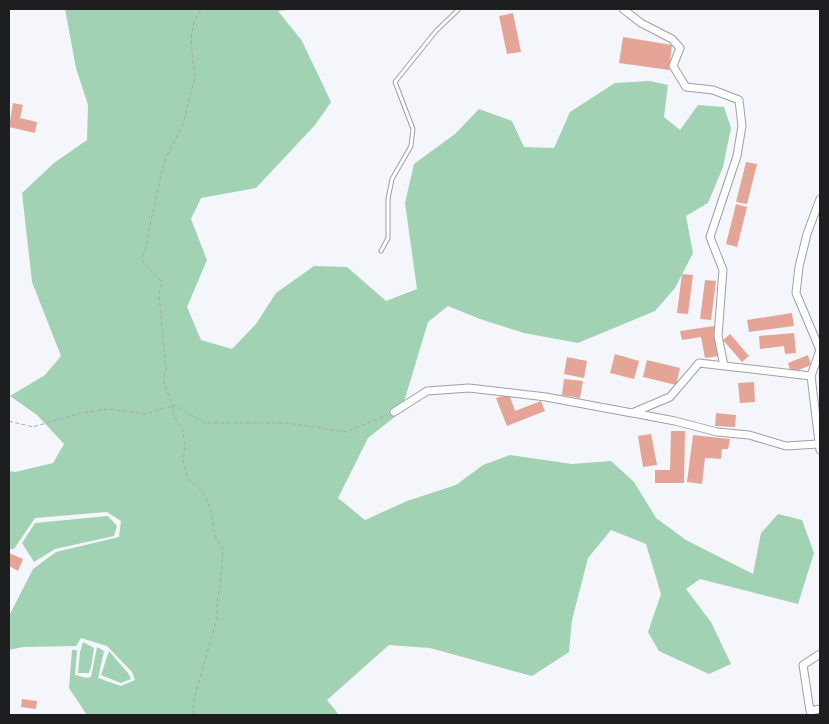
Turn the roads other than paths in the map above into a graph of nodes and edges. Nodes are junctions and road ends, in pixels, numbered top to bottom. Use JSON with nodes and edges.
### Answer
{"nodes":[{"id":1,"x":459,"y":9,"type":"edge"},
{"id":2,"x":623,"y":9,"type":"edge"},
{"id":3,"x":820,"y":199,"type":"edge"},
{"id":4,"x":381,"y":251,"type":"dead end"},
{"id":5,"x":724,"y":366,"type":"junction"},
{"id":6,"x":811,"y":376,"type":"junction"},
{"id":7,"x":394,"y":412,"type":"road end"},
{"id":8,"x":632,"y":413,"type":"junction"},
{"id":9,"x":819,"y":447,"type":"edge"},
{"id":10,"x":820,"y":654,"type":"edge"},
{"id":11,"x":820,"y":709,"type":"edge"}],
"edges":[{"from":1,"to":4,"type":"lane"},
{"from":2,"to":5,"type":"street"},
{"from":3,"to":6,"type":"street"},
{"from":5,"to":6,"type":"street"},
{"from":5,"to":8,"type":"street"},
{"from":6,"to":9,"type":"street"},
{"from":7,"to":8,"type":"street"},
{"from":8,"to":9,"type":"street"},
{"from":10,"to":11,"type":"street"}]}
